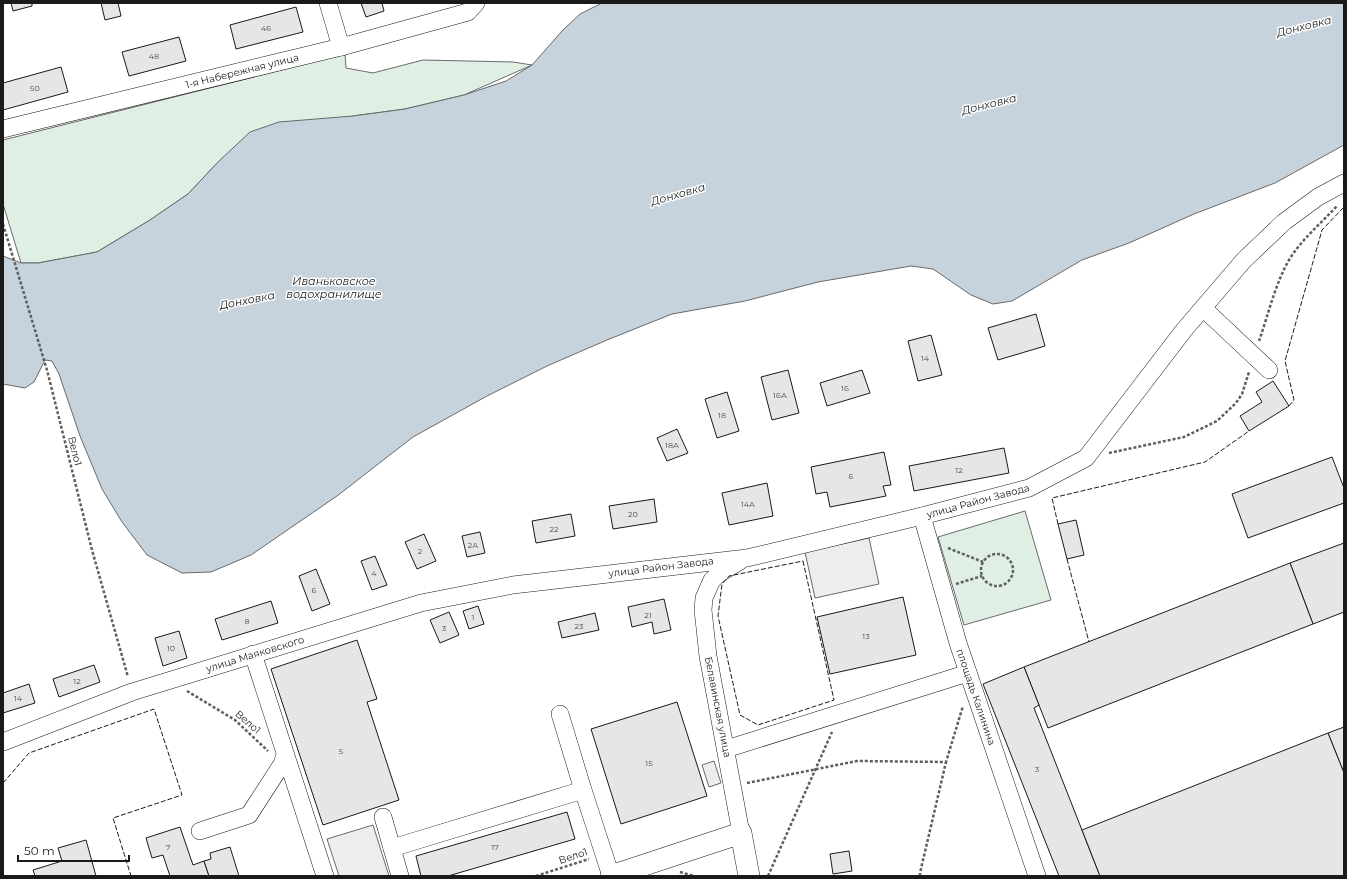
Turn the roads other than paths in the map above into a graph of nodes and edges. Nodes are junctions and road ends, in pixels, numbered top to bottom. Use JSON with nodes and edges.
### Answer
{"nodes":[{"id":1,"x":328,"y":3,"type":"edge"},
{"id":2,"x":476,"y":3,"type":"edge"},
{"id":3,"x":341,"y":47,"type":"junction"},
{"id":4,"x":3,"y":129,"type":"edge"},
{"id":5,"x":1344,"y":183,"type":"edge"},
{"id":6,"x":1203,"y":308,"type":"junction"},
{"id":7,"x":1269,"y":370,"type":"dead end"},
{"id":8,"x":922,"y":516,"type":"junction"},
{"id":9,"x":747,"y":558,"type":"junction"},
{"id":10,"x":513,"y":585,"type":"joint"},
{"id":11,"x":253,"y":654,"type":"junction"},
{"id":12,"x":969,"y":677,"type":"junction"},
{"id":13,"x":560,"y":714,"type":"dead end"},
{"id":14,"x":3,"y":742,"type":"edge"},
{"id":15,"x":726,"y":749,"type":"junction"},
{"id":16,"x":284,"y":759,"type":"junction"},
{"id":17,"x":583,"y":790,"type":"junction"},
{"id":18,"x":383,"y":817,"type":"dead end"},
{"id":19,"x":200,"y":830,"type":"dead end"},
{"id":20,"x":741,"y":833,"type":"junction"},
{"id":21,"x":392,"y":848,"type":"junction"},
{"id":22,"x":324,"y":876,"type":"edge"},
{"id":23,"x":400,"y":876,"type":"edge"},
{"id":24,"x":611,"y":876,"type":"edge"},
{"id":25,"x":749,"y":876,"type":"edge"},
{"id":26,"x":1037,"y":876,"type":"edge"}],
"edges":[{"from":1,"to":3,"type":"street"},
{"from":2,"to":3,"type":"street","name":"1-я Набережная улица"},
{"from":3,"to":4,"type":"street","name":"1-я Набережная улица"},
{"from":5,"to":6,"type":"street","name":"улица Район Завода"},
{"from":6,"to":7,"type":"street"},
{"from":6,"to":8,"type":"street","name":"улица Район Завода"},
{"from":8,"to":9,"type":"street","name":"улица Район Завода"},
{"from":8,"to":12,"type":"street","name":"площадь Калинина"},
{"from":9,"to":10,"type":"street","name":"улица Район Завода"},
{"from":9,"to":15,"type":"street","name":"Белавинская улица"},
{"from":10,"to":11,"type":"street","name":"улица Маяковского"},
{"from":11,"to":14,"type":"street","name":"улица Маяковского"},
{"from":11,"to":16,"type":"street"},
{"from":12,"to":15,"type":"street"},
{"from":12,"to":26,"type":"street","name":"площадь Калинина"},
{"from":13,"to":17,"type":"street"},
{"from":15,"to":20,"type":"street","name":"Белавинская улица"},
{"from":16,"to":19,"type":"street"},
{"from":16,"to":22,"type":"street"},
{"from":17,"to":21,"type":"street"},
{"from":17,"to":24,"type":"street"},
{"from":18,"to":21,"type":"street"},
{"from":20,"to":24,"type":"main road"},
{"from":20,"to":25,"type":"main road","name":"Белавинская улица"},
{"from":21,"to":23,"type":"street"}]}
